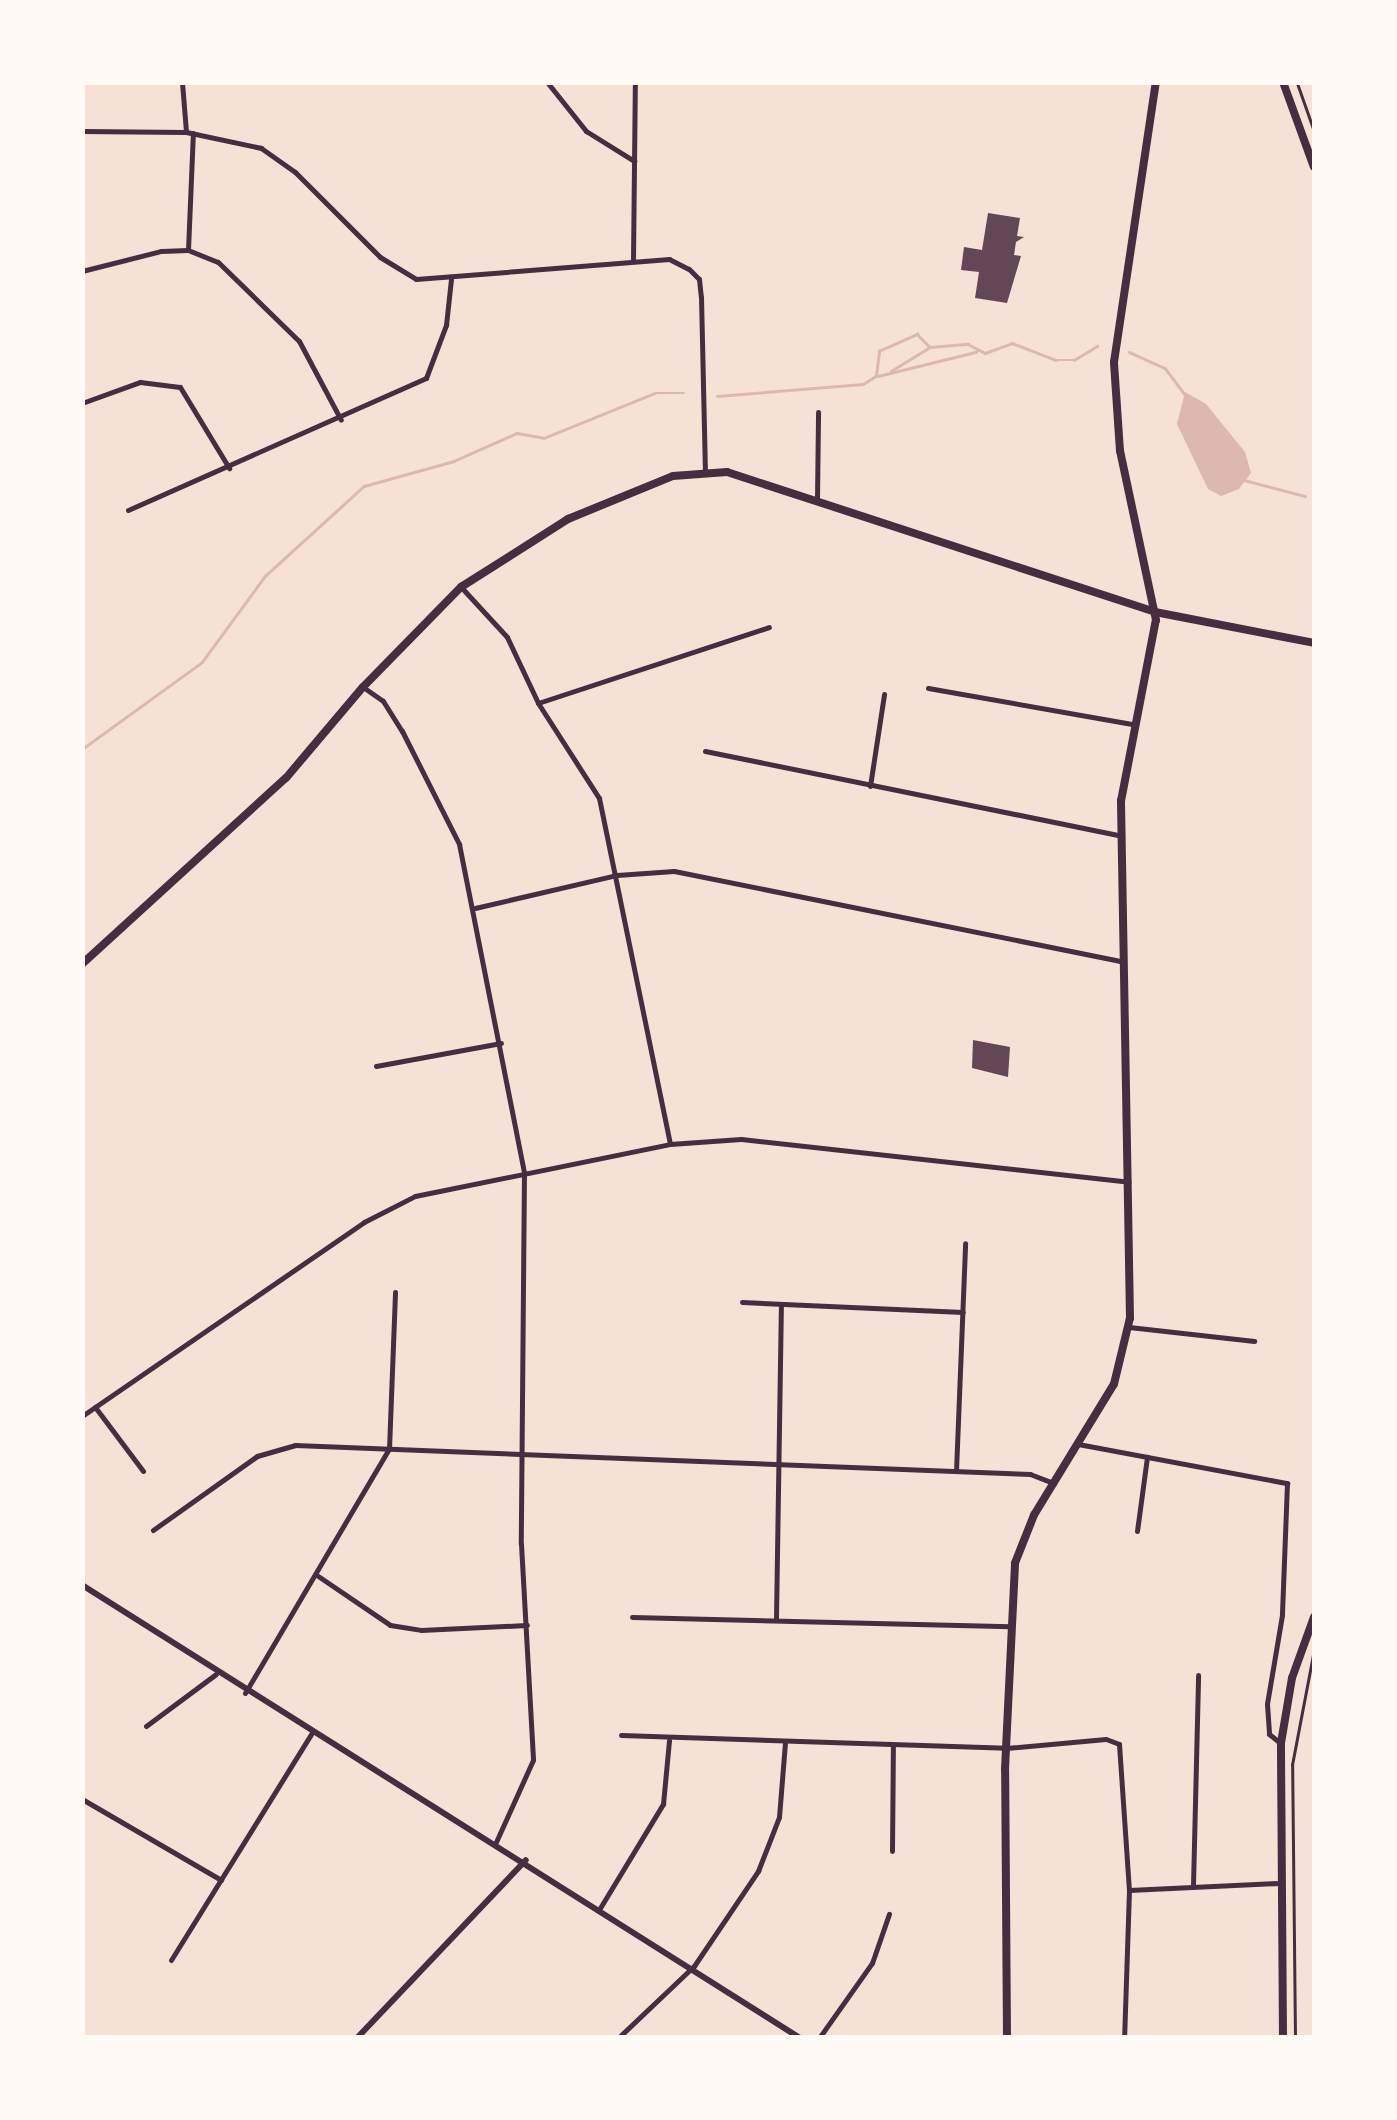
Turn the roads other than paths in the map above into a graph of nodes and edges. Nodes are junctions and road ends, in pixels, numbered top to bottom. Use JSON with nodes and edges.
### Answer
{"nodes":[{"id":1,"x":182,"y":82,"type":"edge"},
{"id":2,"x":547,"y":82,"type":"edge"},
{"id":3,"x":635,"y":82,"type":"edge"},
{"id":4,"x":1156,"y":82,"type":"edge"},
{"id":5,"x":1283,"y":82,"type":"edge"},
{"id":6,"x":82,"y":131,"type":"edge"},
{"id":7,"x":190,"y":133,"type":"junction"},
{"id":8,"x":634,"y":161,"type":"junction"},
{"id":9,"x":1314,"y":166,"type":"edge"},
{"id":10,"x":188,"y":250,"type":"junction"},
{"id":11,"x":633,"y":261,"type":"junction"},
{"id":12,"x":82,"y":271,"type":"edge"},
{"id":13,"x":451,"y":279,"type":"junction"},
{"id":14,"x":82,"y":403,"type":"edge"},
{"id":15,"x":818,"y":412,"type":"dead end"},
{"id":16,"x":342,"y":420,"type":"junction"},
{"id":17,"x":228,"y":468,"type":"junction"},
{"id":18,"x":705,"y":470,"type":"junction"},
{"id":19,"x":817,"y":500,"type":"junction"},
{"id":20,"x":128,"y":510,"type":"dead end"},
{"id":21,"x":460,"y":587,"type":"junction"},
{"id":22,"x":1155,"y":612,"type":"junction"},
{"id":23,"x":769,"y":627,"type":"dead end"},
{"id":24,"x":1314,"y":643,"type":"edge"},
{"id":25,"x":363,"y":686,"type":"junction"},
{"id":26,"x":928,"y":688,"type":"dead end"},
{"id":27,"x":884,"y":694,"type":"dead end"},
{"id":28,"x":538,"y":703,"type":"junction"},
{"id":29,"x":1132,"y":724,"type":"junction"},
{"id":30,"x":705,"y":751,"type":"dead end"},
{"id":31,"x":870,"y":786,"type":"junction"},
{"id":32,"x":1121,"y":836,"type":"junction"},
{"id":33,"x":617,"y":875,"type":"junction"},
{"id":34,"x":474,"y":908,"type":"junction"},
{"id":35,"x":1124,"y":962,"type":"junction"},
{"id":36,"x":82,"y":964,"type":"edge"},
{"id":37,"x":501,"y":1043,"type":"junction"},
{"id":38,"x":376,"y":1066,"type":"dead end"},
{"id":39,"x":670,"y":1144,"type":"junction"},
{"id":40,"x":524,"y":1172,"type":"junction"},
{"id":41,"x":1129,"y":1182,"type":"junction"},
{"id":42,"x":965,"y":1243,"type":"dead end"},
{"id":43,"x":395,"y":1292,"type":"dead end"},
{"id":44,"x":742,"y":1302,"type":"dead end"},
{"id":45,"x":782,"y":1306,"type":"junction"},
{"id":46,"x":963,"y":1312,"type":"junction"},
{"id":47,"x":1130,"y":1327,"type":"junction"},
{"id":48,"x":1254,"y":1341,"type":"dead end"},
{"id":49,"x":95,"y":1407,"type":"junction"},
{"id":50,"x":82,"y":1416,"type":"edge"},
{"id":51,"x":1078,"y":1444,"type":"junction"},
{"id":52,"x":389,"y":1449,"type":"junction"},
{"id":53,"x":522,"y":1456,"type":"junction"},
{"id":54,"x":1147,"y":1457,"type":"junction"},
{"id":55,"x":779,"y":1465,"type":"junction"},
{"id":56,"x":143,"y":1471,"type":"dead end"},
{"id":57,"x":956,"y":1471,"type":"junction"},
{"id":58,"x":1054,"y":1483,"type":"junction"},
{"id":59,"x":152,"y":1530,"type":"dead end"},
{"id":60,"x":1137,"y":1532,"type":"dead end"},
{"id":61,"x":318,"y":1576,"type":"junction"},
{"id":62,"x":82,"y":1586,"type":"edge"},
{"id":63,"x":632,"y":1617,"type":"dead end"},
{"id":64,"x":1314,"y":1617,"type":"edge"},
{"id":65,"x":776,"y":1618,"type":"junction"},
{"id":66,"x":527,"y":1625,"type":"junction"},
{"id":67,"x":1010,"y":1626,"type":"junction"},
{"id":68,"x":216,"y":1674,"type":"junction"},
{"id":69,"x":1198,"y":1675,"type":"dead end"},
{"id":70,"x":244,"y":1692,"type":"junction"},
{"id":71,"x":146,"y":1726,"type":"dead end"},
{"id":72,"x":312,"y":1731,"type":"junction"},
{"id":73,"x":621,"y":1736,"type":"dead end"},
{"id":74,"x":669,"y":1739,"type":"junction"},
{"id":75,"x":784,"y":1743,"type":"junction"},
{"id":76,"x":1281,"y":1743,"type":"junction"},
{"id":77,"x":892,"y":1745,"type":"junction"},
{"id":78,"x":1006,"y":1748,"type":"junction"},
{"id":79,"x":82,"y":1800,"type":"edge"},
{"id":80,"x":496,"y":1842,"type":"junction"},
{"id":81,"x":892,"y":1850,"type":"dead end"},
{"id":82,"x":526,"y":1860,"type":"junction"},
{"id":83,"x":221,"y":1880,"type":"junction"},
{"id":84,"x":1280,"y":1882,"type":"junction"},
{"id":85,"x":1193,"y":1885,"type":"junction"},
{"id":86,"x":1129,"y":1890,"type":"junction"},
{"id":87,"x":600,"y":1908,"type":"junction"},
{"id":88,"x":889,"y":1914,"type":"dead end"},
{"id":89,"x":171,"y":1960,"type":"dead end"},
{"id":90,"x":694,"y":1966,"type":"junction"},
{"id":91,"x":357,"y":2038,"type":"edge"},
{"id":92,"x":618,"y":2038,"type":"edge"},
{"id":93,"x":800,"y":2038,"type":"edge"},
{"id":94,"x":819,"y":2038,"type":"edge"},
{"id":95,"x":1006,"y":2038,"type":"edge"},
{"id":96,"x":1124,"y":2038,"type":"edge"},
{"id":97,"x":1283,"y":2038,"type":"edge"}],
"edges":[{"from":1,"to":7,"type":"street"},
{"from":2,"to":8,"type":"street"},
{"from":3,"to":8,"type":"street"},
{"from":4,"to":22,"type":"main road"},
{"from":5,"to":9,"type":"main road"},
{"from":6,"to":7,"type":"street"},
{"from":7,"to":10,"type":"street"},
{"from":7,"to":13,"type":"street"},
{"from":8,"to":11,"type":"street"},
{"from":10,"to":12,"type":"street"},
{"from":10,"to":16,"type":"street"},
{"from":11,"to":13,"type":"street"},
{"from":11,"to":18,"type":"street"},
{"from":13,"to":16,"type":"street"},
{"from":14,"to":17,"type":"street"},
{"from":15,"to":19,"type":"street"},
{"from":16,"to":17,"type":"street"},
{"from":17,"to":20,"type":"street"},
{"from":18,"to":19,"type":"main road"},
{"from":18,"to":21,"type":"main road"},
{"from":19,"to":22,"type":"main road"},
{"from":21,"to":25,"type":"main road"},
{"from":21,"to":28,"type":"street"},
{"from":22,"to":24,"type":"main road"},
{"from":22,"to":29,"type":"main road"},
{"from":23,"to":28,"type":"street"},
{"from":25,"to":34,"type":"street"},
{"from":25,"to":36,"type":"main road"},
{"from":26,"to":29,"type":"street"},
{"from":27,"to":31,"type":"street"},
{"from":28,"to":33,"type":"street"},
{"from":29,"to":32,"type":"main road"},
{"from":30,"to":31,"type":"street"},
{"from":31,"to":32,"type":"street"},
{"from":32,"to":35,"type":"main road"},
{"from":33,"to":34,"type":"street"},
{"from":33,"to":35,"type":"street"},
{"from":33,"to":39,"type":"street"},
{"from":34,"to":37,"type":"street"},
{"from":35,"to":41,"type":"main road"},
{"from":37,"to":38,"type":"street"},
{"from":37,"to":40,"type":"street"},
{"from":39,"to":40,"type":"street"},
{"from":39,"to":41,"type":"street"},
{"from":40,"to":49,"type":"street"},
{"from":40,"to":53,"type":"street"},
{"from":41,"to":47,"type":"main road"},
{"from":42,"to":46,"type":"street"},
{"from":43,"to":52,"type":"street"},
{"from":44,"to":45,"type":"street"},
{"from":45,"to":46,"type":"street"},
{"from":45,"to":55,"type":"street"},
{"from":46,"to":57,"type":"street"},
{"from":47,"to":48,"type":"street"},
{"from":47,"to":51,"type":"main road"},
{"from":49,"to":50,"type":"street"},
{"from":49,"to":56,"type":"street"},
{"from":51,"to":54,"type":"street"},
{"from":51,"to":58,"type":"main road"},
{"from":52,"to":53,"type":"street"},
{"from":52,"to":59,"type":"street"},
{"from":52,"to":61,"type":"street"},
{"from":53,"to":55,"type":"street"},
{"from":53,"to":66,"type":"street"},
{"from":54,"to":60,"type":"street"},
{"from":54,"to":76,"type":"street"},
{"from":55,"to":57,"type":"street"},
{"from":55,"to":65,"type":"street"},
{"from":57,"to":58,"type":"street"},
{"from":58,"to":67,"type":"main road"},
{"from":61,"to":66,"type":"street"},
{"from":61,"to":70,"type":"street"},
{"from":62,"to":68,"type":"street"},
{"from":63,"to":65,"type":"street"},
{"from":64,"to":76,"type":"main road"},
{"from":65,"to":67,"type":"street"},
{"from":66,"to":80,"type":"street"},
{"from":67,"to":78,"type":"main road"},
{"from":68,"to":70,"type":"street"},
{"from":68,"to":71,"type":"street"},
{"from":69,"to":85,"type":"street"},
{"from":70,"to":72,"type":"street"},
{"from":72,"to":80,"type":"street"},
{"from":72,"to":83,"type":"street"},
{"from":73,"to":74,"type":"street"},
{"from":74,"to":75,"type":"street"},
{"from":74,"to":87,"type":"street"},
{"from":75,"to":77,"type":"street"},
{"from":75,"to":90,"type":"street"},
{"from":76,"to":84,"type":"main road"},
{"from":77,"to":78,"type":"street"},
{"from":77,"to":81,"type":"street"},
{"from":78,"to":86,"type":"street"},
{"from":78,"to":95,"type":"main road"},
{"from":79,"to":83,"type":"street"},
{"from":80,"to":82,"type":"street"},
{"from":82,"to":87,"type":"street"},
{"from":82,"to":91,"type":"street"},
{"from":83,"to":89,"type":"street"},
{"from":84,"to":85,"type":"street"},
{"from":84,"to":97,"type":"main road"},
{"from":85,"to":86,"type":"street"},
{"from":86,"to":96,"type":"street"},
{"from":87,"to":90,"type":"street"},
{"from":88,"to":94,"type":"street"},
{"from":90,"to":92,"type":"street"},
{"from":90,"to":93,"type":"street"}]}
